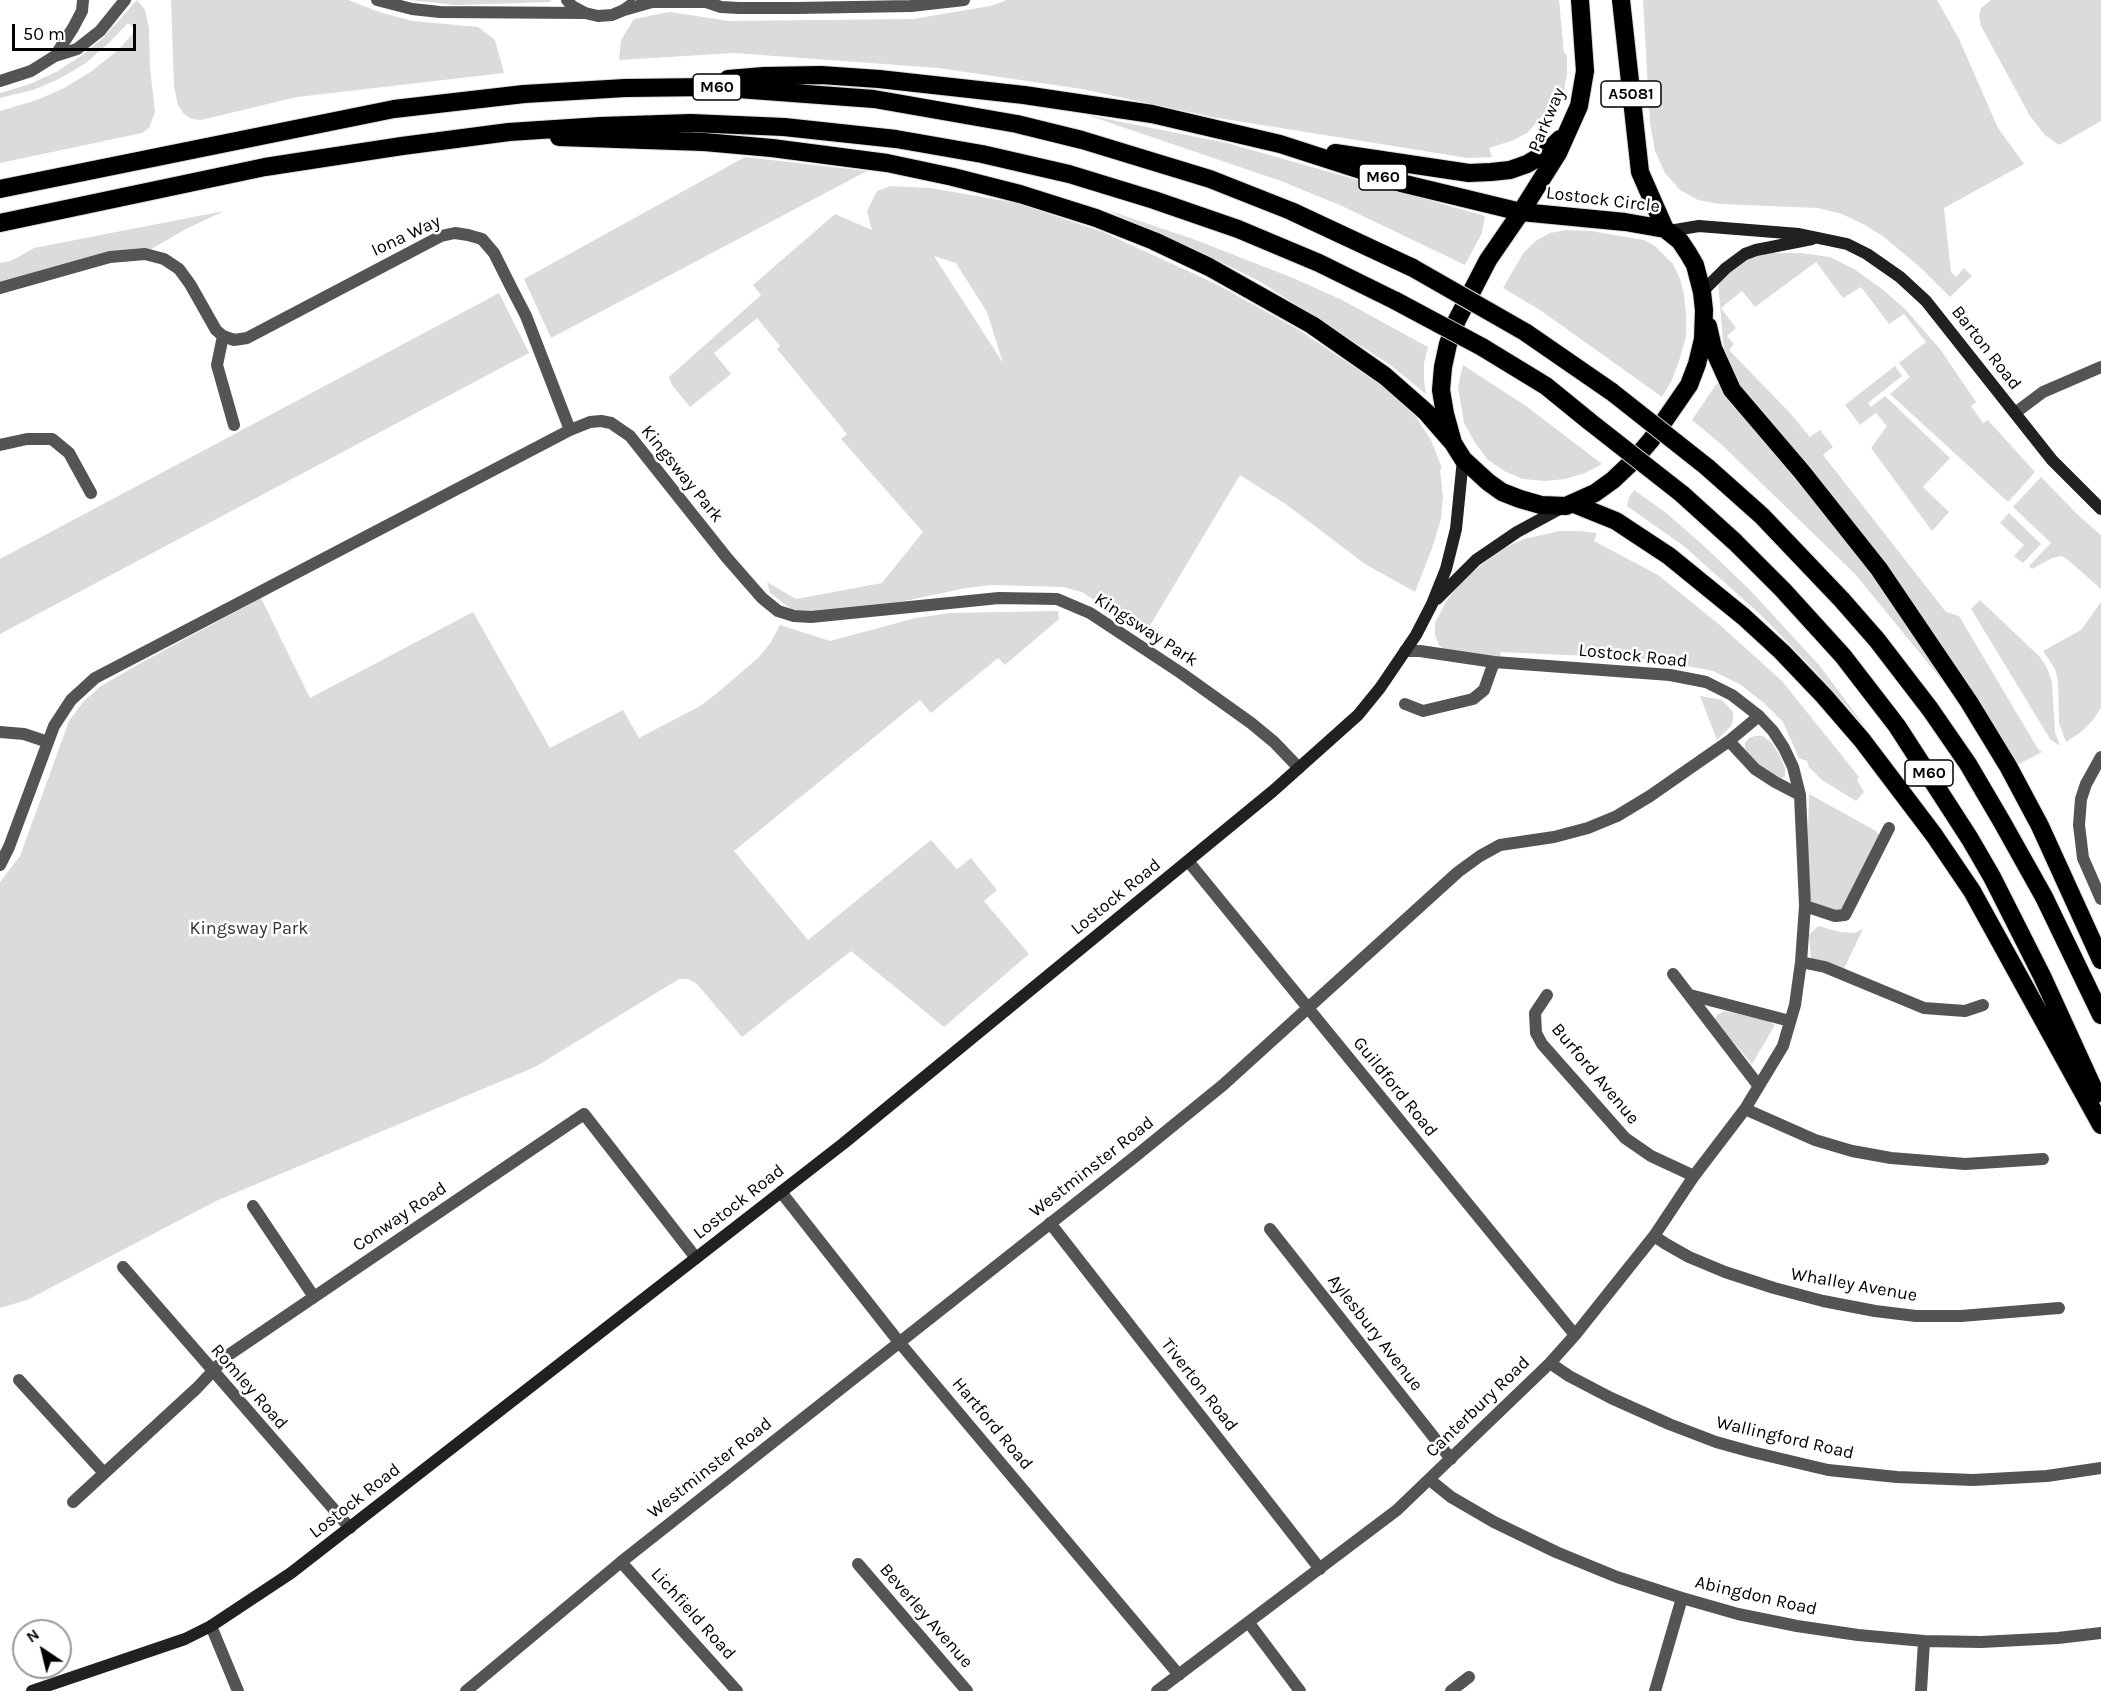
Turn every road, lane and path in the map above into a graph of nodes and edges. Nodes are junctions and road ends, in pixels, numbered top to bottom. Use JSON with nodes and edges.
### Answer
{"nodes":[{"id":1,"x":83,"y":0,"type":"edge"},
{"id":2,"x":125,"y":0,"type":"edge"},
{"id":3,"x":377,"y":0,"type":"edge"},
{"id":4,"x":567,"y":0,"type":"edge"},
{"id":5,"x":636,"y":0,"type":"edge"},
{"id":6,"x":964,"y":0,"type":"edge"},
{"id":7,"x":1580,"y":0,"type":"edge"},
{"id":8,"x":1621,"y":0,"type":"edge"},
{"id":9,"x":704,"y":1,"type":"edge"},
{"id":10,"x":797,"y":4,"type":"edge"},
{"id":11,"x":624,"y":10,"type":"junction"},
{"id":12,"x":585,"y":14,"type":"junction"},
{"id":13,"x":55,"y":56,"type":"junction"},
{"id":14,"x":0,"y":81,"type":"edge"},
{"id":15,"x":625,"y":88,"type":"junction"},
{"id":16,"x":1570,"y":126,"type":"junction"},
{"id":17,"x":509,"y":132,"type":"junction"},
{"id":18,"x":1280,"y":144,"type":"junction"},
{"id":19,"x":0,"y":189,"type":"edge"},
{"id":20,"x":1521,"y":212,"type":"junction"},
{"id":21,"x":0,"y":223,"type":"edge"},
{"id":22,"x":1667,"y":230,"type":"junction"},
{"id":23,"x":1822,"y":238,"type":"junction"},
{"id":24,"x":0,"y":288,"type":"edge"},
{"id":25,"x":1703,"y":301,"type":"junction"},
{"id":26,"x":222,"y":336,"type":"junction"},
{"id":27,"x":2101,"y":367,"type":"edge"},
{"id":28,"x":2014,"y":413,"type":"junction"},
{"id":29,"x":234,"y":424,"type":"dead end"},
{"id":30,"x":570,"y":430,"type":"junction"},
{"id":31,"x":0,"y":445,"type":"edge"},
{"id":32,"x":1458,"y":451,"type":"junction"},
{"id":33,"x":91,"y":493,"type":"dead end"},
{"id":34,"x":1570,"y":505,"type":"junction"},
{"id":35,"x":2101,"y":508,"type":"edge"},
{"id":36,"x":1432,"y":604,"type":"junction"},
{"id":37,"x":1405,"y":651,"type":"junction"},
{"id":38,"x":1494,"y":662,"type":"junction"},
{"id":39,"x":1405,"y":704,"type":"dead end"},
{"id":40,"x":1759,"y":716,"type":"junction"},
{"id":41,"x":0,"y":732,"type":"edge"},
{"id":42,"x":1729,"y":741,"type":"junction"},
{"id":43,"x":48,"y":742,"type":"junction"},
{"id":44,"x":2101,"y":757,"type":"edge"},
{"id":45,"x":1299,"y":768,"type":"junction"},
{"id":46,"x":1800,"y":795,"type":"junction"},
{"id":47,"x":1889,"y":828,"type":"dead end"},
{"id":48,"x":1188,"y":861,"type":"junction"},
{"id":49,"x":0,"y":865,"type":"edge"},
{"id":50,"x":2101,"y":899,"type":"edge"},
{"id":51,"x":1805,"y":906,"type":"junction"},
{"id":52,"x":2101,"y":960,"type":"edge"},
{"id":53,"x":1801,"y":962,"type":"junction"},
{"id":54,"x":1673,"y":974,"type":"dead end"},
{"id":55,"x":1547,"y":995,"type":"dead end"},
{"id":56,"x":1690,"y":995,"type":"junction"},
{"id":57,"x":1983,"y":1005,"type":"dead end"},
{"id":58,"x":1308,"y":1008,"type":"junction"},
{"id":59,"x":2101,"y":1016,"type":"edge"},
{"id":60,"x":1790,"y":1021,"type":"junction"},
{"id":61,"x":1758,"y":1085,"type":"junction"},
{"id":62,"x":2101,"y":1103,"type":"edge"},
{"id":63,"x":1745,"y":1109,"type":"junction"},
{"id":64,"x":2101,"y":1125,"type":"edge"},
{"id":65,"x":2043,"y":1159,"type":"dead end"},
{"id":66,"x":1694,"y":1176,"type":"junction"},
{"id":67,"x":781,"y":1192,"type":"junction"},
{"id":68,"x":253,"y":1206,"type":"dead end"},
{"id":69,"x":1050,"y":1223,"type":"junction"},
{"id":70,"x":1270,"y":1229,"type":"dead end"},
{"id":71,"x":1654,"y":1236,"type":"junction"},
{"id":72,"x":696,"y":1258,"type":"junction"},
{"id":73,"x":123,"y":1268,"type":"dead end"},
{"id":74,"x":314,"y":1297,"type":"junction"},
{"id":75,"x":2059,"y":1308,"type":"dead end"},
{"id":76,"x":1575,"y":1335,"type":"junction"},
{"id":77,"x":899,"y":1342,"type":"junction"},
{"id":78,"x":1550,"y":1363,"type":"junction"},
{"id":79,"x":212,"y":1371,"type":"junction"},
{"id":80,"x":19,"y":1380,"type":"dead end"},
{"id":81,"x":1451,"y":1459,"type":"junction"},
{"id":82,"x":2101,"y":1468,"type":"edge"},
{"id":83,"x":104,"y":1473,"type":"junction"},
{"id":84,"x":1430,"y":1480,"type":"junction"},
{"id":85,"x":73,"y":1502,"type":"dead end"},
{"id":86,"x":350,"y":1528,"type":"junction"},
{"id":87,"x":621,"y":1562,"type":"junction"},
{"id":88,"x":858,"y":1564,"type":"dead end"},
{"id":89,"x":1320,"y":1569,"type":"junction"},
{"id":90,"x":1682,"y":1598,"type":"junction"},
{"id":91,"x":1249,"y":1623,"type":"junction"},
{"id":92,"x":211,"y":1626,"type":"junction"},
{"id":93,"x":2101,"y":1633,"type":"edge"},
{"id":94,"x":1924,"y":1641,"type":"junction"},
{"id":95,"x":1179,"y":1675,"type":"junction"},
{"id":96,"x":1470,"y":1677,"type":"dead end"},
{"id":97,"x":32,"y":1691,"type":"edge"},
{"id":98,"x":238,"y":1691,"type":"edge"},
{"id":99,"x":466,"y":1691,"type":"edge"},
{"id":100,"x":737,"y":1691,"type":"edge"},
{"id":101,"x":968,"y":1691,"type":"edge"},
{"id":102,"x":1157,"y":1691,"type":"edge"},
{"id":103,"x":1300,"y":1691,"type":"edge"},
{"id":104,"x":1451,"y":1691,"type":"edge"},
{"id":105,"x":1655,"y":1691,"type":"edge"},
{"id":106,"x":1921,"y":1691,"type":"edge"}],
"edges":[{"from":1,"to":13,"type":"street"},
{"from":2,"to":13,"type":"street"},
{"from":3,"to":12,"type":"street"},
{"from":4,"to":12,"type":"street"},
{"from":5,"to":11,"type":"street"},
{"from":6,"to":10,"type":"street"},
{"from":7,"to":16,"type":"highway","name":"Parkway","number":"A5081"},
{"from":8,"to":22,"type":"highway","number":"A5081"},
{"from":9,"to":10,"type":"street"},
{"from":9,"to":11,"type":"street"},
{"from":11,"to":12,"type":"street"},
{"from":13,"to":14,"type":"street"},
{"from":15,"to":18,"type":"highway","number":"M60"},
{"from":15,"to":19,"type":"highway","number":"M60"},
{"from":15,"to":59,"type":"highway","number":"M60","bridge":true},
{"from":16,"to":18,"type":"highway","number":"M60"},
{"from":16,"to":20,"type":"highway","name":"Parkway","number":"A5081"},
{"from":17,"to":21,"type":"highway","number":"M60"},
{"from":17,"to":32,"type":"highway","number":"M60"},
{"from":17,"to":62,"type":"highway","number":"M60","bridge":true},
{"from":18,"to":20,"type":"highway","number":"M60"},
{"from":20,"to":22,"type":"highway","name":"Lostock Circle"},
{"from":20,"to":32,"type":"highway","name":"Lostock Circle"},
{"from":22,"to":23,"type":"main road","name":"Barton Road"},
{"from":22,"to":25,"type":"highway","name":"Lostock Circle"},
{"from":23,"to":25,"type":"main road","name":"Barton Road"},
{"from":23,"to":28,"type":"main road","name":"Barton Road"},
{"from":24,"to":26,"type":"street"},
{"from":25,"to":34,"type":"highway","name":"Lostock Circle"},
{"from":25,"to":52,"type":"highway"},
{"from":26,"to":29,"type":"street"},
{"from":26,"to":30,"type":"street","name":"Iona Way"},
{"from":27,"to":28,"type":"street"},
{"from":28,"to":35,"type":"main road","name":"Barton Road"},
{"from":30,"to":43,"type":"street","name":"Kingsway Park"},
{"from":30,"to":45,"type":"street","name":"Kingsway Park"},
{"from":31,"to":33,"type":"street"},
{"from":32,"to":34,"type":"highway"},
{"from":32,"to":36,"type":"main road","name":"Lostock Road"},
{"from":34,"to":36,"type":"main road","name":"Lostock Road"},
{"from":34,"to":64,"type":"highway","number":"M60"},
{"from":36,"to":37,"type":"main road","name":"Lostock Road"},
{"from":37,"to":38,"type":"street","name":"Lostock Road"},
{"from":37,"to":45,"type":"main road","name":"Lostock Road"},
{"from":38,"to":39,"type":"street"},
{"from":38,"to":40,"type":"street","name":"Lostock Road"},
{"from":40,"to":42,"type":"street","name":"Westminster Road"},
{"from":40,"to":46,"type":"street","name":"Canterbury Road"},
{"from":41,"to":43,"type":"street"},
{"from":42,"to":46,"type":"street"},
{"from":42,"to":58,"type":"street","name":"Westminster Road"},
{"from":43,"to":49,"type":"street","name":"Kingsway Park"},
{"from":44,"to":50,"type":"street"},
{"from":45,"to":48,"type":"main road","name":"Lostock Road"},
{"from":46,"to":51,"type":"street","name":"Canterbury Road"},
{"from":47,"to":51,"type":"street"},
{"from":48,"to":58,"type":"street","name":"Guildford Road"},
{"from":48,"to":67,"type":"main road","name":"Lostock Road"},
{"from":51,"to":53,"type":"street","name":"Canterbury Road"},
{"from":53,"to":57,"type":"street"},
{"from":53,"to":60,"type":"street","name":"Canterbury Road"},
{"from":54,"to":56,"type":"street"},
{"from":55,"to":66,"type":"street","name":"Burford Avenue"},
{"from":56,"to":60,"type":"street"},
{"from":56,"to":61,"type":"street"},
{"from":58,"to":69,"type":"street","name":"Westminster Road"},
{"from":58,"to":76,"type":"street","name":"Guildford Road"},
{"from":60,"to":61,"type":"street","name":"Canterbury Road"},
{"from":61,"to":63,"type":"street","name":"Canterbury Road"},
{"from":63,"to":65,"type":"street"},
{"from":63,"to":66,"type":"street","name":"Canterbury Road"},
{"from":66,"to":71,"type":"street","name":"Canterbury Road"},
{"from":67,"to":72,"type":"main road","name":"Lostock Road"},
{"from":67,"to":77,"type":"street","name":"Hartford Road"},
{"from":68,"to":74,"type":"street"},
{"from":69,"to":77,"type":"street","name":"Westminster Road"},
{"from":69,"to":89,"type":"street","name":"Tiverton Road"},
{"from":70,"to":81,"type":"street","name":"Aylesbury Avenue"},
{"from":71,"to":75,"type":"street","name":"Whalley Avenue"},
{"from":71,"to":76,"type":"street","name":"Canterbury Road"},
{"from":72,"to":74,"type":"street","name":"Conway Road"},
{"from":72,"to":86,"type":"main road","name":"Lostock Road"},
{"from":73,"to":79,"type":"street","name":"Romley Road"},
{"from":74,"to":79,"type":"street","name":"Conway Road"},
{"from":76,"to":78,"type":"street","name":"Canterbury Road"},
{"from":77,"to":87,"type":"street","name":"Westminster Road"},
{"from":77,"to":95,"type":"street","name":"Hartford Road"},
{"from":78,"to":81,"type":"street","name":"Canterbury Road"},
{"from":78,"to":82,"type":"street","name":"Wallingford Road"},
{"from":79,"to":83,"type":"street","name":"Conway Road"},
{"from":79,"to":86,"type":"street","name":"Romley Road"},
{"from":80,"to":83,"type":"street"},
{"from":81,"to":84,"type":"street","name":"Canterbury Road"},
{"from":83,"to":85,"type":"street","name":"Conway Road"},
{"from":84,"to":89,"type":"street","name":"Canterbury Road"},
{"from":84,"to":90,"type":"street","name":"Abingdon Road"},
{"from":86,"to":92,"type":"main road","name":"Lostock Road"},
{"from":87,"to":99,"type":"street","name":"Westminster Road"},
{"from":87,"to":100,"type":"street","name":"Lichfield Road"},
{"from":88,"to":101,"type":"street","name":"Beverley Avenue"},
{"from":89,"to":91,"type":"street","name":"Canterbury Road"},
{"from":90,"to":94,"type":"street","name":"Abingdon Road"},
{"from":90,"to":105,"type":"street"},
{"from":91,"to":95,"type":"street","name":"Canterbury Road"},
{"from":91,"to":103,"type":"street"},
{"from":92,"to":97,"type":"main road","name":"Lostock Road"},
{"from":92,"to":98,"type":"street"},
{"from":93,"to":94,"type":"street","name":"Abingdon Road"},
{"from":94,"to":106,"type":"street"},
{"from":95,"to":102,"type":"street","name":"Canterbury Road"},
{"from":96,"to":104,"type":"street"}]}
